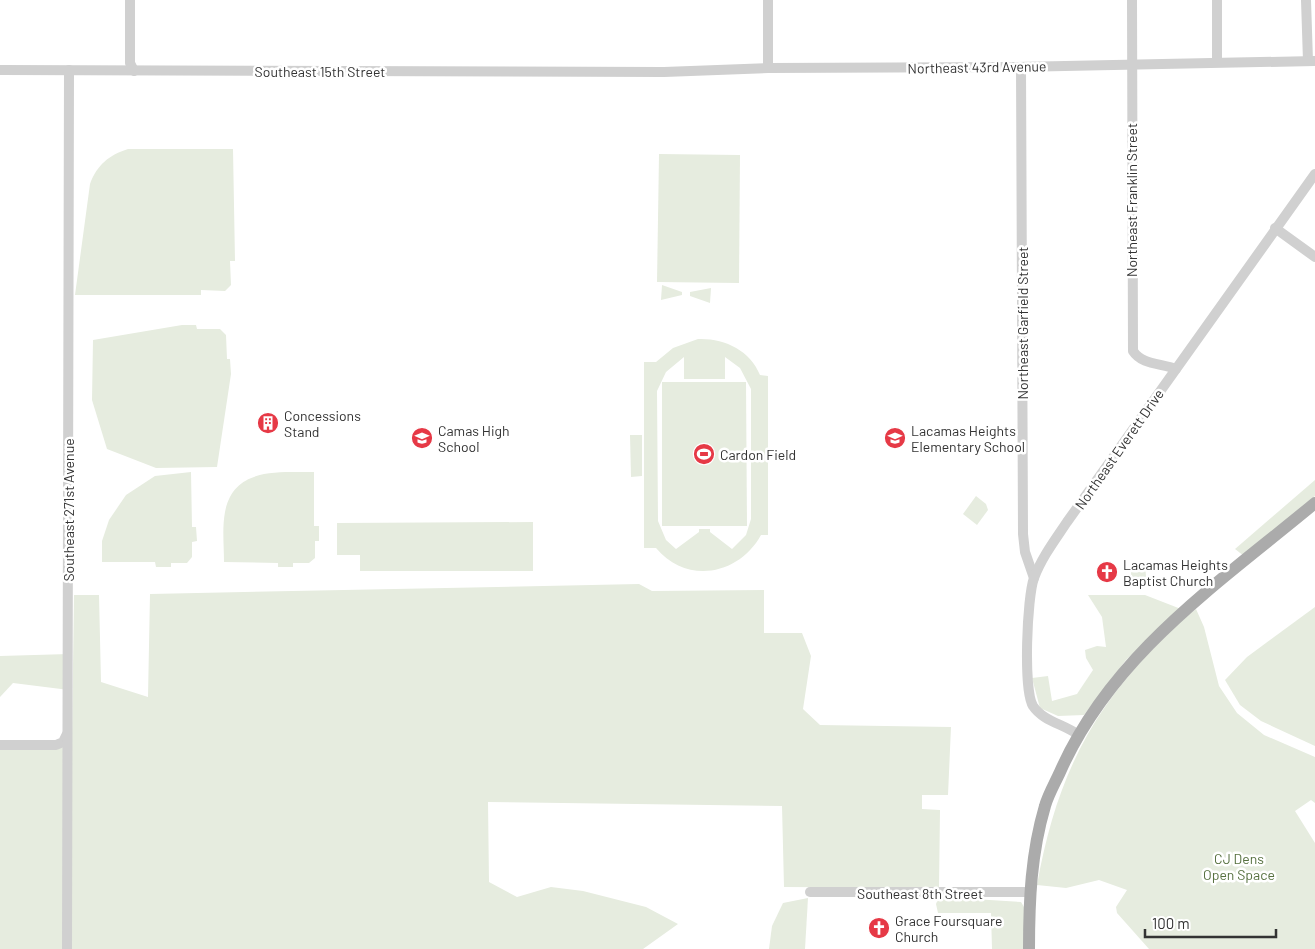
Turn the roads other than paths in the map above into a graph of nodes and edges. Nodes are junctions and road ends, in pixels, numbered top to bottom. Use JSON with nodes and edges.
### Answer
{"nodes":[{"id":1,"x":130,"y":0,"type":"edge"},
{"id":2,"x":768,"y":0,"type":"edge"},
{"id":3,"x":1132,"y":0,"type":"edge"},
{"id":4,"x":1217,"y":0,"type":"edge"},
{"id":5,"x":1306,"y":0,"type":"edge"},
{"id":6,"x":1311,"y":61,"type":"edge"},
{"id":7,"x":1218,"y":62,"type":"junction"},
{"id":8,"x":1131,"y":64,"type":"junction"},
{"id":9,"x":1021,"y":67,"type":"junction"},
{"id":10,"x":768,"y":68,"type":"junction"},
{"id":11,"x":0,"y":70,"type":"edge"},
{"id":12,"x":69,"y":70,"type":"junction"},
{"id":13,"x":134,"y":71,"type":"junction"},
{"id":14,"x":639,"y":72,"type":"joint"},
{"id":15,"x":1315,"y":174,"type":"edge"},
{"id":16,"x":1275,"y":228,"type":"junction"},
{"id":17,"x":1315,"y":256,"type":"edge"},
{"id":18,"x":1176,"y":369,"type":"junction"},
{"id":19,"x":1315,"y":503,"type":"edge"},
{"id":20,"x":1034,"y":578,"type":"junction"},
{"id":21,"x":68,"y":733,"type":"junction"},
{"id":22,"x":1077,"y":734,"type":"junction"},
{"id":23,"x":0,"y":745,"type":"edge"},
{"id":24,"x":810,"y":892,"type":"dead end"},
{"id":25,"x":1030,"y":892,"type":"junction"},
{"id":26,"x":67,"y":949,"type":"edge"},
{"id":27,"x":1029,"y":949,"type":"edge"}],
"edges":[{"from":1,"to":13,"type":"street"},
{"from":2,"to":10,"type":"street"},
{"from":3,"to":8,"type":"street","name":"Northeast Franklin Street"},
{"from":4,"to":7,"type":"street"},
{"from":5,"to":6,"type":"street"},
{"from":6,"to":7,"type":"street","name":"Northeast 43rd Avenue"},
{"from":7,"to":8,"type":"street","name":"Northeast 43rd Avenue"},
{"from":8,"to":9,"type":"street","name":"Northeast 43rd Avenue"},
{"from":8,"to":18,"type":"street","name":"Northeast Franklin Street"},
{"from":9,"to":10,"type":"street","name":"Northeast 43rd Avenue"},
{"from":9,"to":20,"type":"street","name":"Northeast Garfield Street"},
{"from":10,"to":14,"type":"street","name":"Northeast 43rd Avenue"},
{"from":11,"to":12,"type":"street","name":"Southeast 15th Street"},
{"from":12,"to":13,"type":"street","name":"Southeast 15th Street"},
{"from":12,"to":21,"type":"street","name":"Southeast 271st Avenue"},
{"from":13,"to":14,"type":"street","name":"Southeast 15th Street"},
{"from":15,"to":16,"type":"street","name":"Northeast Everett Drive"},
{"from":16,"to":17,"type":"street"},
{"from":16,"to":18,"type":"street","name":"Northeast Everett Drive"},
{"from":18,"to":20,"type":"street","name":"Northeast Everett Drive"},
{"from":19,"to":22,"type":"main road"},
{"from":20,"to":22,"type":"street","name":"Northeast Everett Drive"},
{"from":21,"to":23,"type":"street"},
{"from":21,"to":26,"type":"street","name":"Southeast 271st Avenue"},
{"from":22,"to":25,"type":"main road"},
{"from":24,"to":25,"type":"street","name":"Southeast 8th Street"},
{"from":25,"to":27,"type":"main road"}]}
